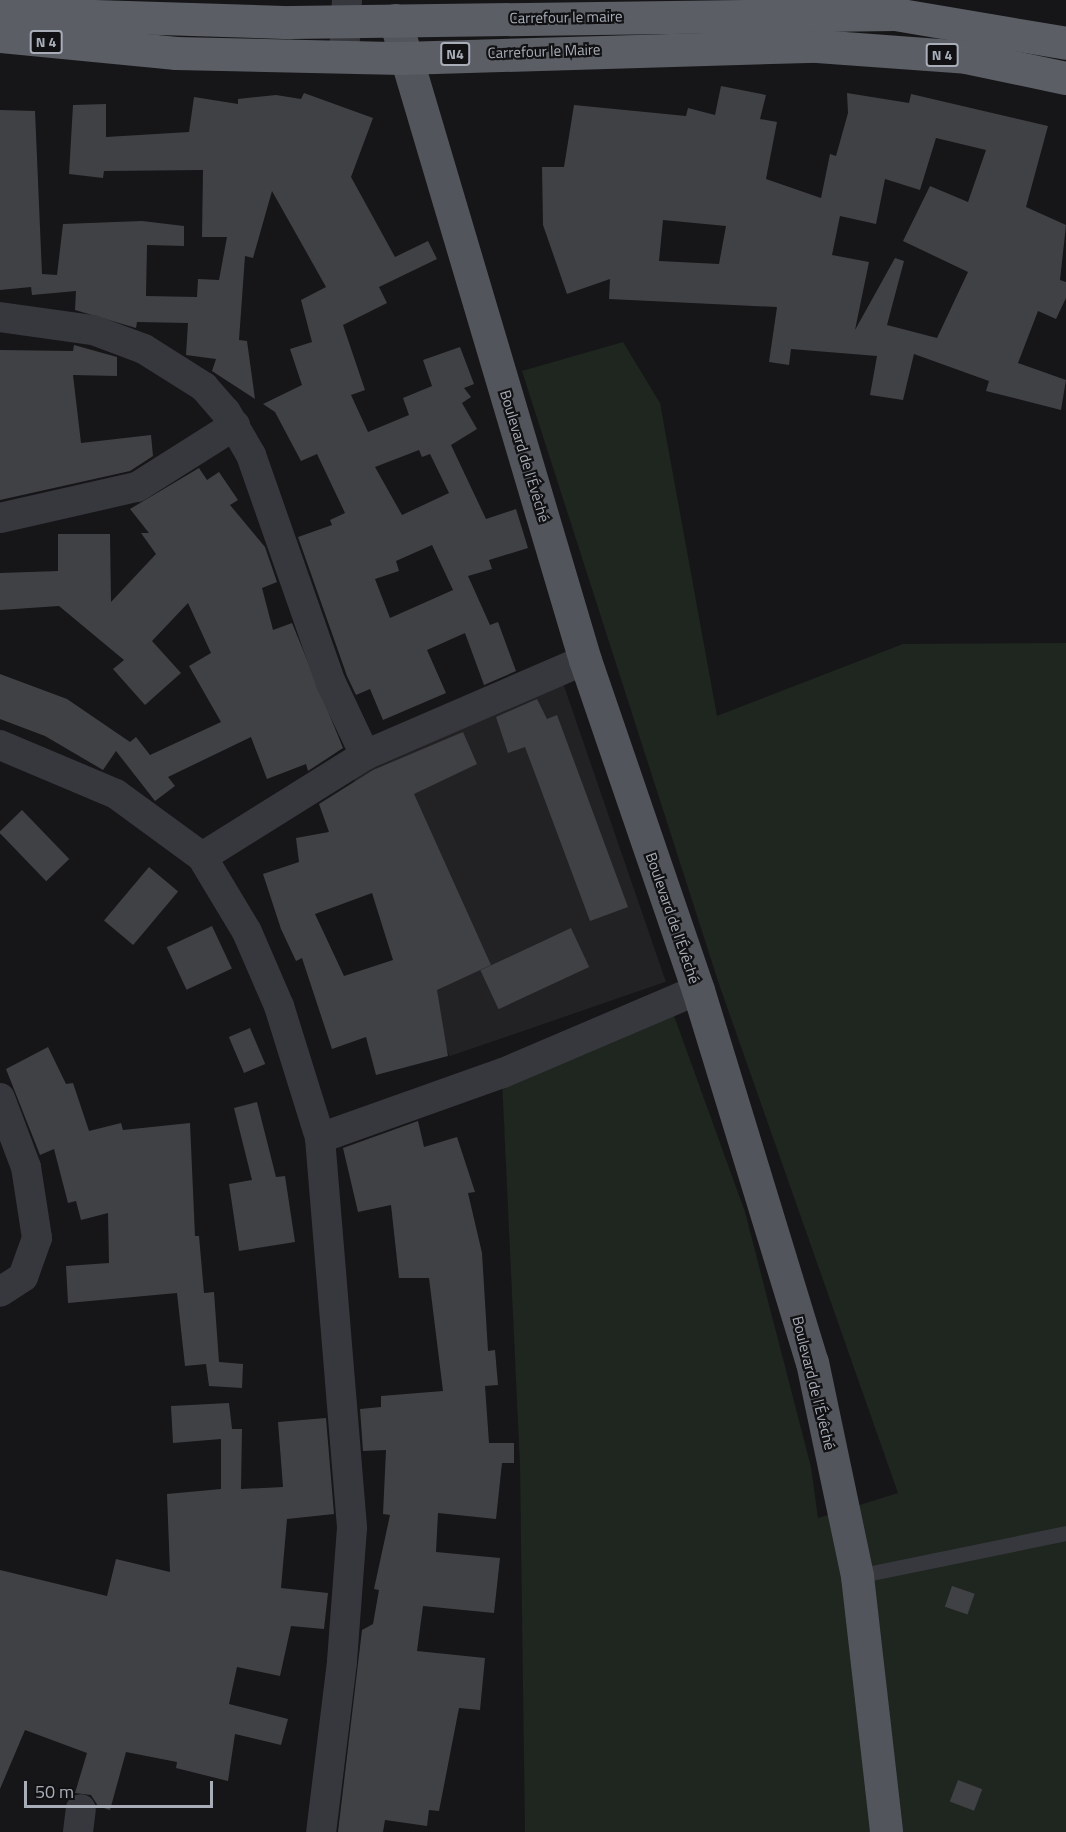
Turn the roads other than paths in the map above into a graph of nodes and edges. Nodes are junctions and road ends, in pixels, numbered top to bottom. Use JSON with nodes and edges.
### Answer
{"nodes":[{"id":1,"x":0,"y":3,"type":"edge"},
{"id":2,"x":347,"y":10,"type":"edge"},
{"id":3,"x":395,"y":20,"type":"junction"},
{"id":4,"x":0,"y":36,"type":"edge"},
{"id":5,"x":1066,"y":43,"type":"edge"},
{"id":6,"x":817,"y":46,"type":"joint"},
{"id":7,"x":93,"y":47,"type":"joint"},
{"id":8,"x":344,"y":57,"type":"junction"},
{"id":9,"x":402,"y":58,"type":"junction"},
{"id":10,"x":1066,"y":78,"type":"edge"},
{"id":11,"x":0,"y":317,"type":"edge"},
{"id":12,"x":235,"y":425,"type":"junction"},
{"id":13,"x":0,"y":518,"type":"edge"},
{"id":14,"x":585,"y":660,"type":"junction"},
{"id":15,"x":0,"y":745,"type":"edge"},
{"id":16,"x":365,"y":755,"type":"junction"},
{"id":17,"x":202,"y":857,"type":"junction"},
{"id":18,"x":698,"y":990,"type":"junction"},
{"id":19,"x":0,"y":1098,"type":"edge"},
{"id":20,"x":320,"y":1138,"type":"junction"},
{"id":21,"x":0,"y":1292,"type":"edge"},
{"id":22,"x":1066,"y":1533,"type":"edge"},
{"id":23,"x":857,"y":1576,"type":"junction"},
{"id":24,"x":321,"y":1832,"type":"edge"},
{"id":25,"x":886,"y":1832,"type":"edge"}],
"edges":[{"from":1,"to":2,"type":"highway","name":"Carrefour le maire","number":"N 4"},
{"from":2,"to":3,"type":"highway","name":"Carrefour le maire"},
{"from":2,"to":8,"type":"street"},
{"from":3,"to":5,"type":"highway","name":"Carrefour le maire"},
{"from":3,"to":9,"type":"main road","name":"Boulevard de l'Évêché"},
{"from":4,"to":7,"type":"highway","number":"N 4"},
{"from":6,"to":9,"type":"highway","name":"Carrefour le Maire","number":"N4"},
{"from":6,"to":10,"type":"highway","number":"N 4"},
{"from":7,"to":8,"type":"highway","name":"Carrefour le Maire","number":"N4"},
{"from":8,"to":9,"type":"highway","name":"Carrefour le Maire","number":"N4"},
{"from":9,"to":14,"type":"main road","name":"Boulevard de l'Évêché"},
{"from":11,"to":12,"type":"street"},
{"from":12,"to":13,"type":"street"},
{"from":12,"to":16,"type":"street"},
{"from":14,"to":16,"type":"street"},
{"from":14,"to":18,"type":"main road","name":"Boulevard de l'Évêché"},
{"from":15,"to":17,"type":"street"},
{"from":16,"to":17,"type":"street"},
{"from":17,"to":20,"type":"street"},
{"from":18,"to":20,"type":"street"},
{"from":18,"to":23,"type":"main road","name":"Boulevard de l'Évêché"},
{"from":19,"to":21,"type":"street"},
{"from":20,"to":24,"type":"street"},
{"from":22,"to":23,"type":"lane"},
{"from":23,"to":25,"type":"main road","name":"Boulevard de l'Évêché"}]}
